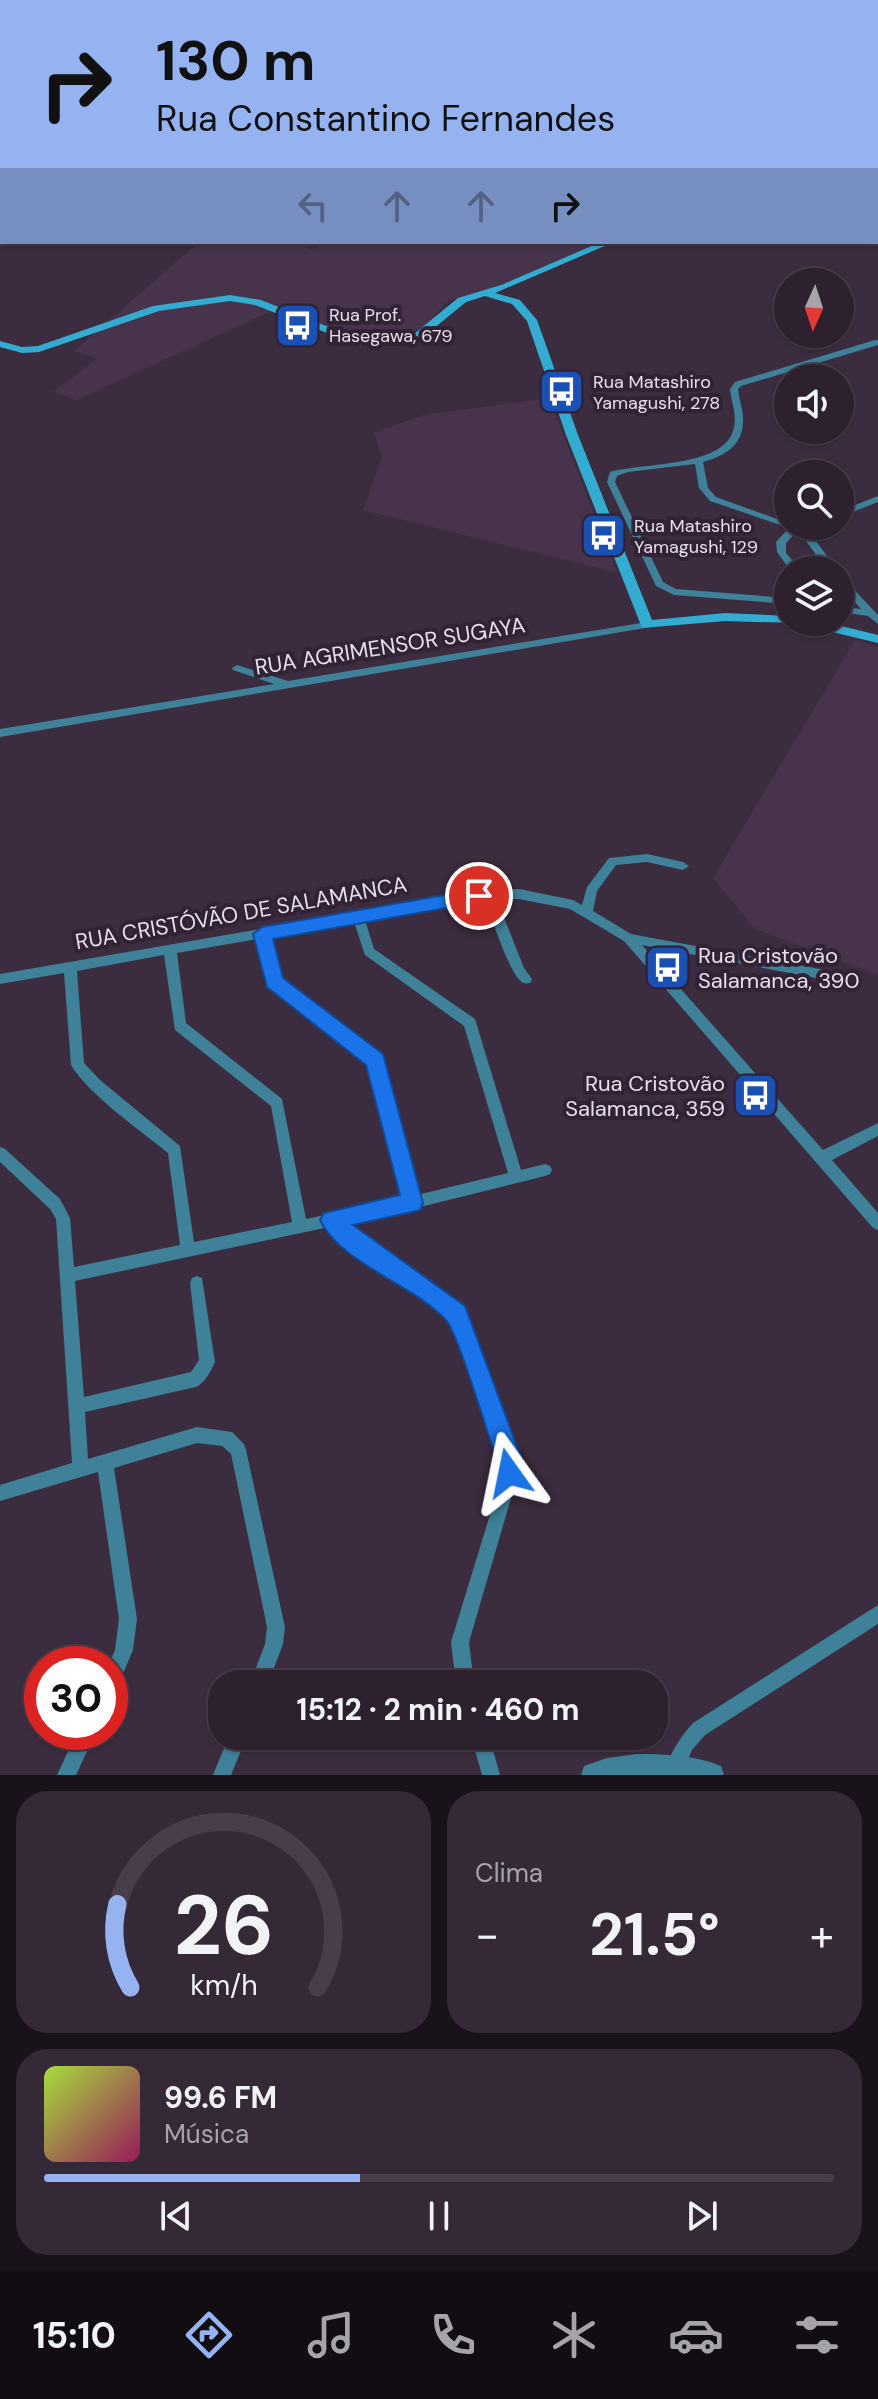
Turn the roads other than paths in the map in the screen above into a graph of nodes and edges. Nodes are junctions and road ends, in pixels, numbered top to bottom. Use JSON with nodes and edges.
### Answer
{"nodes":[{"id":1,"x":604,"y":244,"type":"edge"},
{"id":2,"x":483,"y":295,"type":"junction"},
{"id":3,"x":878,"y":342,"type":"edge"},
{"id":4,"x":0,"y":344,"type":"edge"},
{"id":5,"x":699,"y":462,"type":"junction"},
{"id":6,"x":878,"y":499,"type":"edge"},
{"id":7,"x":854,"y":508,"type":"edge"},
{"id":8,"x":774,"y":519,"type":"edge"},
{"id":9,"x":808,"y":540,"type":"edge"},
{"id":10,"x":821,"y":556,"type":"edge"},
{"id":11,"x":854,"y":596,"type":"edge"},
{"id":12,"x":774,"y":598,"type":"edge"},
{"id":13,"x":854,"y":612,"type":"edge"},
{"id":14,"x":874,"y":617,"type":"edge"},
{"id":15,"x":774,"y":619,"type":"edge"},
{"id":16,"x":647,"y":625,"type":"junction"},
{"id":17,"x":854,"y":633,"type":"edge"},
{"id":18,"x":878,"y":639,"type":"edge"},
{"id":19,"x":237,"y":668,"type":"dead end"},
{"id":20,"x":288,"y":685,"type":"junction"},
{"id":21,"x":0,"y":733,"type":"edge"},
{"id":22,"x":683,"y":866,"type":"dead end"},
{"id":23,"x":489,"y":895,"type":"junction"},
{"id":24,"x":587,"y":911,"type":"junction"},
{"id":25,"x":358,"y":917,"type":"junction"},
{"id":26,"x":262,"y":934,"type":"junction"},
{"id":27,"x":628,"y":938,"type":"junction"},
{"id":28,"x":170,"y":950,"type":"junction"},
{"id":29,"x":70,"y":967,"type":"junction"},
{"id":30,"x":832,"y":976,"type":"dead end"},
{"id":31,"x":0,"y":979,"type":"edge"},
{"id":32,"x":526,"y":979,"type":"dead end"},
{"id":33,"x":878,"y":1129,"type":"edge"},
{"id":34,"x":0,"y":1153,"type":"edge"},
{"id":35,"x":822,"y":1158,"type":"junction"},
{"id":36,"x":545,"y":1170,"type":"dead end"},
{"id":37,"x":516,"y":1176,"type":"junction"},
{"id":38,"x":412,"y":1203,"type":"junction"},
{"id":39,"x":331,"y":1220,"type":"junction"},
{"id":40,"x":878,"y":1223,"type":"edge"},
{"id":41,"x":300,"y":1226,"type":"junction"},
{"id":42,"x":188,"y":1250,"type":"junction"},
{"id":43,"x":69,"y":1275,"type":"junction"},
{"id":44,"x":197,"y":1283,"type":"dead end"},
{"id":45,"x":77,"y":1406,"type":"junction"},
{"id":46,"x":105,"y":1462,"type":"junction"},
{"id":47,"x":81,"y":1469,"type":"junction"},
{"id":48,"x":0,"y":1493,"type":"edge"},
{"id":49,"x":878,"y":1614,"type":"edge"},
{"id":50,"x":125,"y":1646,"type":"edge"},
{"id":51,"x":264,"y":1670,"type":"edge"},
{"id":52,"x":462,"y":1670,"type":"edge"},
{"id":53,"x":78,"y":1750,"type":"edge"},
{"id":54,"x":232,"y":1750,"type":"edge"},
{"id":55,"x":484,"y":1750,"type":"edge"},
{"id":56,"x":674,"y":1768,"type":"junction"},
{"id":57,"x":66,"y":1775,"type":"edge"},
{"id":58,"x":222,"y":1775,"type":"edge"},
{"id":59,"x":491,"y":1775,"type":"edge"},
{"id":60,"x":593,"y":1775,"type":"edge"},
{"id":61,"x":712,"y":1775,"type":"edge"}],
"edges":[{"from":1,"to":2,"type":"main road"},
{"from":2,"to":4,"type":"main road"},
{"from":2,"to":16,"type":"main road"},
{"from":3,"to":5,"type":"street"},
{"from":5,"to":8,"type":"street"},
{"from":5,"to":12,"type":"street"},
{"from":6,"to":7,"type":"street"},
{"from":9,"to":10,"type":"street"},
{"from":11,"to":14,"type":"street"},
{"from":13,"to":14,"type":"street"},
{"from":15,"to":16,"type":"main road","name":"RUA AGRIMENSOR SUGAYA"},
{"from":16,"to":20,"type":"street","name":"RUA AGRIMENSOR SUGAYA"},
{"from":17,"to":18,"type":"main road"},
{"from":19,"to":20,"type":"street"},
{"from":20,"to":21,"type":"street","name":"RUA AGRIMENSOR SUGAYA"},
{"from":22,"to":24,"type":"street"},
{"from":23,"to":24,"type":"street","name":"RUA CRISTÓVÃO DE SALAMANCA"},
{"from":23,"to":25,"type":"street","name":"RUA CRISTÓVÃO DE SALAMANCA"},
{"from":23,"to":32,"type":"street"},
{"from":24,"to":27,"type":"street","name":"RUA CRISTÓVÃO DE SALAMANCA"},
{"from":25,"to":26,"type":"street","name":"RUA CRISTÓVÃO DE SALAMANCA"},
{"from":25,"to":37,"type":"street"},
{"from":26,"to":28,"type":"street","name":"RUA CRISTÓVÃO DE SALAMANCA"},
{"from":26,"to":38,"type":"street"},
{"from":27,"to":30,"type":"street"},
{"from":27,"to":35,"type":"street","name":"RUA CRISTÓVÃO DE SALAMANCA"},
{"from":28,"to":29,"type":"street","name":"RUA CRISTÓVÃO DE SALAMANCA"},
{"from":28,"to":41,"type":"street"},
{"from":29,"to":31,"type":"street","name":"RUA CRISTÓVÃO DE SALAMANCA"},
{"from":29,"to":42,"type":"street"},
{"from":33,"to":35,"type":"street"},
{"from":34,"to":43,"type":"street"},
{"from":35,"to":40,"type":"street","name":"RUA CRISTÓVÃO DE SALAMANCA"},
{"from":36,"to":37,"type":"street"},
{"from":37,"to":38,"type":"street"},
{"from":38,"to":39,"type":"street"},
{"from":39,"to":41,"type":"street"},
{"from":39,"to":52,"type":"street"},
{"from":41,"to":42,"type":"street"},
{"from":42,"to":43,"type":"street"},
{"from":43,"to":45,"type":"street"},
{"from":44,"to":45,"type":"street"},
{"from":45,"to":47,"type":"street"},
{"from":46,"to":47,"type":"street"},
{"from":46,"to":50,"type":"street"},
{"from":46,"to":51,"type":"street"},
{"from":47,"to":48,"type":"street"},
{"from":49,"to":56,"type":"street"},
{"from":53,"to":57,"type":"street"},
{"from":54,"to":58,"type":"street"},
{"from":55,"to":59,"type":"street"},
{"from":56,"to":60,"type":"street"},
{"from":56,"to":61,"type":"street"}]}
